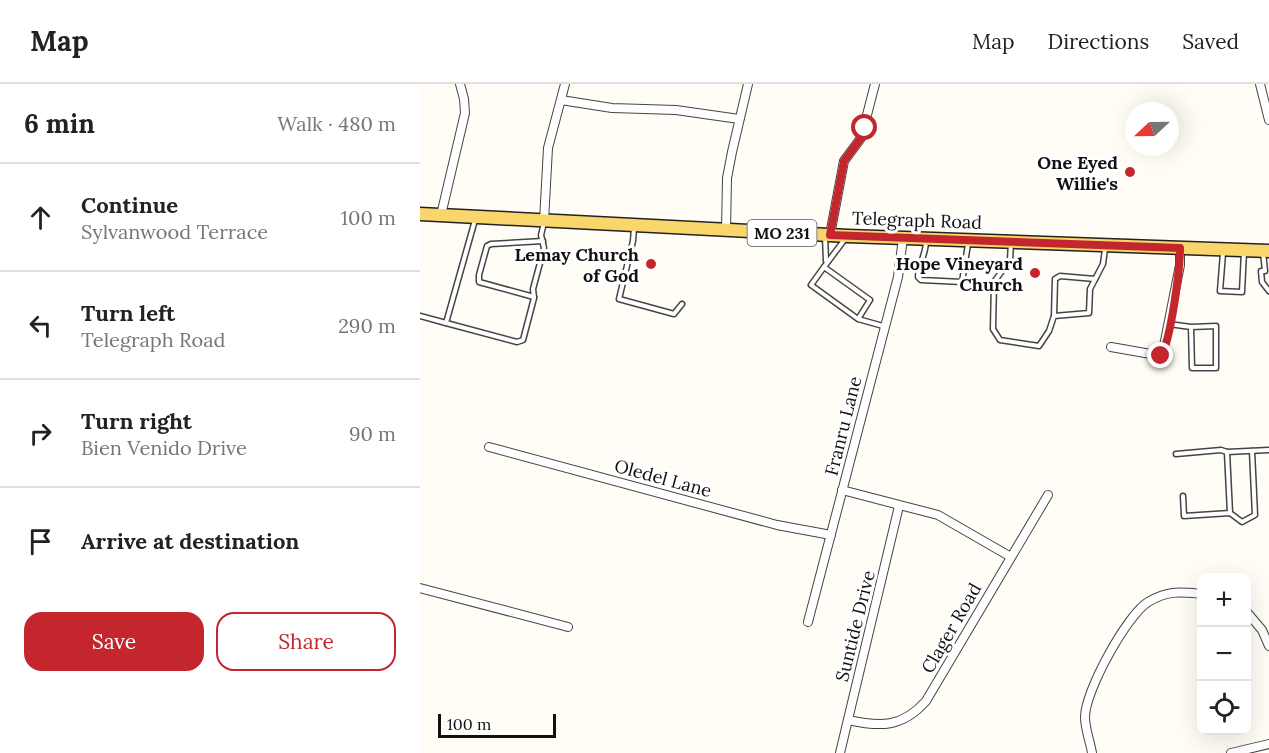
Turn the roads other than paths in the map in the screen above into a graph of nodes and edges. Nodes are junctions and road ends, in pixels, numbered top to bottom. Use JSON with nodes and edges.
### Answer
{"nodes":[{"id":1,"x":460,"y":84,"type":"edge"},
{"id":2,"x":565,"y":84,"type":"edge"},
{"id":3,"x":748,"y":84,"type":"edge"},
{"id":4,"x":875,"y":84,"type":"edge"},
{"id":5,"x":1260,"y":84,"type":"edge"},
{"id":6,"x":561,"y":100,"type":"junction"},
{"id":7,"x":739,"y":120,"type":"junction"},
{"id":8,"x":1269,"y":120,"type":"edge"},
{"id":9,"x":420,"y":214,"type":"edge"},
{"id":10,"x":441,"y":215,"type":"junction"},
{"id":11,"x":476,"y":217,"type":"junction"},
{"id":12,"x":544,"y":220,"type":"junction"},
{"id":13,"x":634,"y":225,"type":"junction"},
{"id":14,"x":726,"y":230,"type":"junction"},
{"id":15,"x":827,"y":235,"type":"junction"},
{"id":16,"x":848,"y":236,"type":"junction"},
{"id":17,"x":903,"y":238,"type":"junction"},
{"id":18,"x":926,"y":238,"type":"junction"},
{"id":19,"x":968,"y":240,"type":"junction"},
{"id":20,"x":543,"y":241,"type":"junction"},
{"id":21,"x":1011,"y":242,"type":"junction"},
{"id":22,"x":1105,"y":245,"type":"junction"},
{"id":23,"x":1180,"y":248,"type":"junction"},
{"id":24,"x":1223,"y":250,"type":"junction"},
{"id":25,"x":1244,"y":250,"type":"junction"},
{"id":26,"x":1267,"y":251,"type":"edge"},
{"id":27,"x":825,"y":264,"type":"junction"},
{"id":28,"x":1267,"y":271,"type":"edge"},
{"id":29,"x":1095,"y":279,"type":"junction"},
{"id":30,"x":1269,"y":281,"type":"edge"},
{"id":31,"x":1262,"y":282,"type":"junction"},
{"id":32,"x":1269,"y":291,"type":"edge"},
{"id":33,"x":534,"y":297,"type":"junction"},
{"id":34,"x":682,"y":304,"type":"dead end"},
{"id":35,"x":420,"y":316,"type":"edge"},
{"id":36,"x":1054,"y":316,"type":"junction"},
{"id":37,"x":858,"y":319,"type":"junction"},
{"id":38,"x":446,"y":323,"type":"junction"},
{"id":39,"x":1169,"y":324,"type":"junction"},
{"id":40,"x":883,"y":326,"type":"junction"},
{"id":41,"x":1191,"y":327,"type":"junction"},
{"id":42,"x":1111,"y":347,"type":"dead end"},
{"id":43,"x":489,"y":447,"type":"dead end"},
{"id":44,"x":1269,"y":450,"type":"edge"},
{"id":45,"x":1252,"y":451,"type":"junction"},
{"id":46,"x":1227,"y":452,"type":"junction"},
{"id":47,"x":1176,"y":453,"type":"dead end"},
{"id":48,"x":842,"y":490,"type":"junction"},
{"id":49,"x":1048,"y":495,"type":"dead end"},
{"id":50,"x":1183,"y":496,"type":"dead end"},
{"id":51,"x":899,"y":506,"type":"junction"},
{"id":52,"x":1230,"y":513,"type":"junction"},
{"id":53,"x":831,"y":535,"type":"junction"},
{"id":54,"x":1011,"y":557,"type":"junction"},
{"id":55,"x":420,"y":588,"type":"edge"},
{"id":56,"x":1197,"y":593,"type":"edge"},
{"id":57,"x":1251,"y":617,"type":"edge"},
{"id":58,"x":808,"y":622,"type":"dead end"},
{"id":59,"x":568,"y":627,"type":"dead end"},
{"id":60,"x":1269,"y":646,"type":"edge"},
{"id":61,"x":848,"y":720,"type":"junction"},
{"id":62,"x":1269,"y":744,"type":"edge"},
{"id":63,"x":840,"y":753,"type":"edge"},
{"id":64,"x":1092,"y":753,"type":"edge"},
{"id":65,"x":1231,"y":753,"type":"edge"}],
"edges":[{"from":1,"to":10,"type":"street"},
{"from":2,"to":6,"type":"street"},
{"from":3,"to":7,"type":"street"},
{"from":4,"to":15,"type":"street"},
{"from":5,"to":8,"type":"street"},
{"from":6,"to":7,"type":"street"},
{"from":6,"to":12,"type":"street"},
{"from":7,"to":14,"type":"street"},
{"from":9,"to":10,"type":"main road","name":"Telegraph Road","number":"MO 231"},
{"from":10,"to":11,"type":"main road","name":"Telegraph Road","number":"MO 231"},
{"from":11,"to":12,"type":"main road","name":"Telegraph Road","number":"MO 231"},
{"from":11,"to":38,"type":"lane"},
{"from":12,"to":13,"type":"main road","name":"Telegraph Road","number":"MO 231"},
{"from":12,"to":20,"type":"lane"},
{"from":13,"to":14,"type":"main road","name":"Telegraph Road","number":"MO 231"},
{"from":13,"to":34,"type":"lane"},
{"from":14,"to":15,"type":"main road","name":"Telegraph Road","number":"MO 231"},
{"from":15,"to":16,"type":"main road","name":"Telegraph Road","number":"MO 231"},
{"from":15,"to":27,"type":"lane"},
{"from":16,"to":17,"type":"main road","name":"Telegraph Road","number":"MO 231"},
{"from":16,"to":27,"type":"lane"},
{"from":17,"to":18,"type":"main road","name":"Telegraph Road","number":"MO 231"},
{"from":17,"to":40,"type":"street","name":"Franru Lane"},
{"from":18,"to":19,"type":"main road","name":"Telegraph Road","number":"MO 231"},
{"from":18,"to":19,"type":"lane"},
{"from":19,"to":21,"type":"main road","name":"Telegraph Road","number":"MO 231"},
{"from":20,"to":33,"type":"lane"},
{"from":20,"to":33,"type":"lane"},
{"from":21,"to":22,"type":"main road","name":"Telegraph Road","number":"MO 231"},
{"from":21,"to":36,"type":"lane"},
{"from":22,"to":23,"type":"main road","name":"Telegraph Road","number":"MO 231"},
{"from":22,"to":29,"type":"lane"},
{"from":23,"to":24,"type":"main road","name":"Telegraph Road","number":"MO 231"},
{"from":23,"to":39,"type":"street"},
{"from":24,"to":25,"type":"main road","name":"Telegraph Road","number":"MO 231"},
{"from":24,"to":25,"type":"lane"},
{"from":25,"to":26,"type":"main road","name":"Telegraph Road","number":"MO 231"},
{"from":26,"to":28,"type":"lane"},
{"from":27,"to":37,"type":"lane"},
{"from":27,"to":37,"type":"lane"},
{"from":28,"to":31,"type":"lane"},
{"from":29,"to":36,"type":"lane"},
{"from":29,"to":36,"type":"lane"},
{"from":30,"to":31,"type":"lane"},
{"from":31,"to":32,"type":"lane"},
{"from":33,"to":38,"type":"lane"},
{"from":35,"to":38,"type":"lane"},
{"from":37,"to":40,"type":"lane"},
{"from":39,"to":41,"type":"lane"},
{"from":39,"to":42,"type":"street"},
{"from":40,"to":48,"type":"street","name":"Franru Lane"},
{"from":41,"to":41,"type":"lane"},
{"from":43,"to":53,"type":"street","name":"Oledel Lane"},
{"from":44,"to":45,"type":"lane"},
{"from":45,"to":46,"type":"lane"},
{"from":45,"to":52,"type":"lane"},
{"from":46,"to":47,"type":"lane"},
{"from":46,"to":52,"type":"lane"},
{"from":48,"to":51,"type":"street"},
{"from":48,"to":53,"type":"street","name":"Franru Lane"},
{"from":49,"to":54,"type":"street","name":"Clager Road"},
{"from":50,"to":52,"type":"lane"},
{"from":51,"to":54,"type":"street"},
{"from":51,"to":61,"type":"street","name":"Suntide Drive"},
{"from":53,"to":58,"type":"street","name":"Franru Lane"},
{"from":54,"to":61,"type":"street","name":"Clager Road"},
{"from":55,"to":59,"type":"street"},
{"from":56,"to":64,"type":"street"},
{"from":57,"to":60,"type":"street"},
{"from":61,"to":63,"type":"street","name":"Suntide Drive"},
{"from":62,"to":65,"type":"street"}]}
